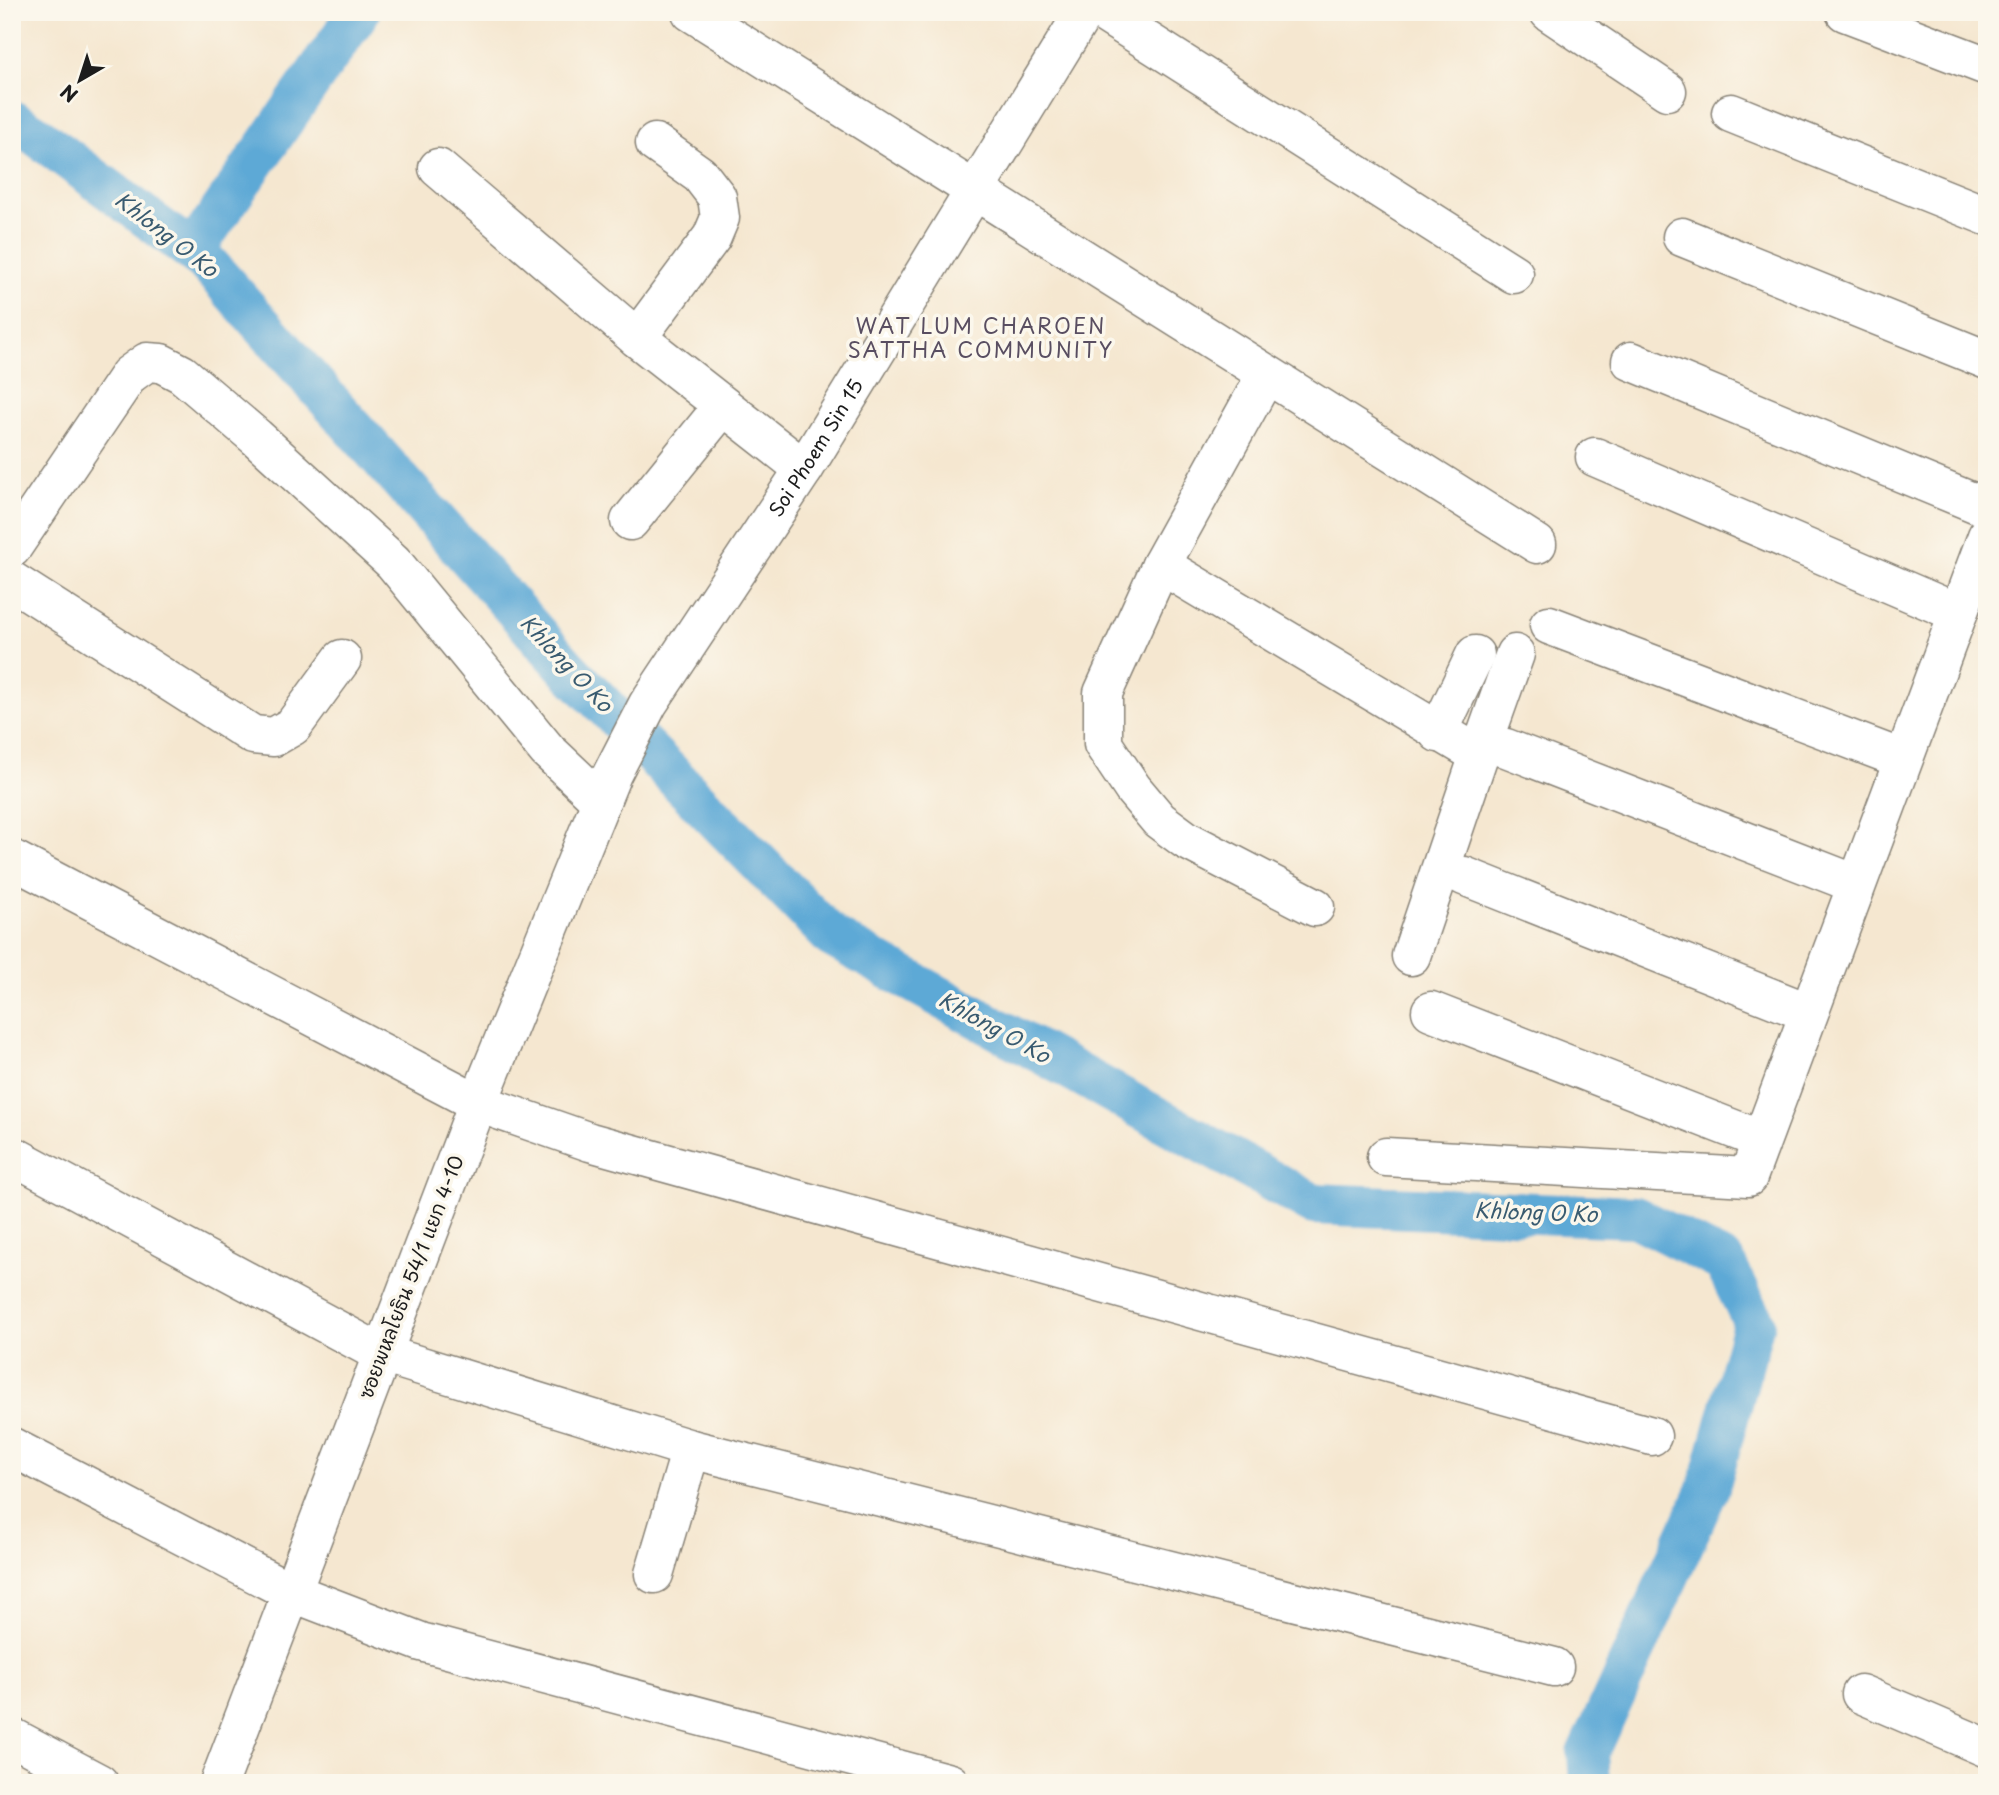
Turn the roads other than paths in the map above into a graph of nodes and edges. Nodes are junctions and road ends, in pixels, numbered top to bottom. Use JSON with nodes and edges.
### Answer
{"nodes":[{"id":1,"x":691,"y":12,"type":"edge"},
{"id":2,"x":1084,"y":12,"type":"edge"},
{"id":3,"x":1102,"y":12,"type":"edge"},
{"id":4,"x":1549,"y":12,"type":"edge"},
{"id":5,"x":1845,"y":12,"type":"edge"},
{"id":6,"x":1987,"y":66,"type":"edge"},
{"id":7,"x":1667,"y":90,"type":"dead end"},
{"id":8,"x":1731,"y":113,"type":"dead end"},
{"id":9,"x":655,"y":143,"type":"dead end"},
{"id":10,"x":438,"y":168,"type":"dead end"},
{"id":11,"x":976,"y":189,"type":"junction"},
{"id":12,"x":1987,"y":216,"type":"edge"},
{"id":13,"x":1682,"y":237,"type":"dead end"},
{"id":14,"x":1514,"y":274,"type":"dead end"},
{"id":15,"x":636,"y":338,"type":"junction"},
{"id":16,"x":1987,"y":360,"type":"edge"},
{"id":17,"x":1631,"y":361,"type":"dead end"},
{"id":18,"x":1266,"y":375,"type":"junction"},
{"id":19,"x":723,"y":406,"type":"junction"},
{"id":20,"x":1595,"y":457,"type":"dead end"},
{"id":21,"x":804,"y":469,"type":"junction"},
{"id":22,"x":1987,"y":508,"type":"edge"},
{"id":23,"x":630,"y":521,"type":"dead end"},
{"id":24,"x":1537,"y":544,"type":"dead end"},
{"id":25,"x":12,"y":548,"type":"edge"},
{"id":26,"x":1984,"y":552,"type":"edge"},
{"id":27,"x":1161,"y":565,"type":"junction"},
{"id":28,"x":12,"y":581,"type":"edge"},
{"id":29,"x":1958,"y":613,"type":"junction"},
{"id":30,"x":1549,"y":625,"type":"dead end"},
{"id":31,"x":1515,"y":653,"type":"dead end"},
{"id":32,"x":1475,"y":655,"type":"dead end"},
{"id":33,"x":342,"y":659,"type":"dead end"},
{"id":34,"x":1438,"y":733,"type":"junction"},
{"id":35,"x":1492,"y":752,"type":"junction"},
{"id":36,"x":1902,"y":759,"type":"junction"},
{"id":37,"x":606,"y":788,"type":"junction"},
{"id":38,"x":12,"y":859,"type":"edge"},
{"id":39,"x":1464,"y":876,"type":"dead end"},
{"id":40,"x":1856,"y":884,"type":"junction"},
{"id":41,"x":1315,"y":907,"type":"dead end"},
{"id":42,"x":1411,"y":956,"type":"dead end"},
{"id":43,"x":1431,"y":1011,"type":"dead end"},
{"id":44,"x":1807,"y":1013,"type":"junction"},
{"id":45,"x":478,"y":1103,"type":"junction"},
{"id":46,"x":1759,"y":1139,"type":"junction"},
{"id":47,"x":12,"y":1155,"type":"edge"},
{"id":48,"x":1386,"y":1157,"type":"dead end"},
{"id":49,"x":382,"y":1354,"type":"junction"},
{"id":50,"x":1652,"y":1436,"type":"dead end"},
{"id":51,"x":12,"y":1447,"type":"edge"},
{"id":52,"x":691,"y":1449,"type":"junction"},
{"id":53,"x":654,"y":1574,"type":"dead end"},
{"id":54,"x":291,"y":1592,"type":"junction"},
{"id":55,"x":1554,"y":1667,"type":"dead end"},
{"id":56,"x":1861,"y":1694,"type":"dead end"},
{"id":57,"x":12,"y":1737,"type":"edge"},
{"id":58,"x":1987,"y":1748,"type":"edge"},
{"id":59,"x":99,"y":1783,"type":"edge"},
{"id":60,"x":219,"y":1783,"type":"edge"},
{"id":61,"x":950,"y":1783,"type":"edge"}],
"edges":[{"from":1,"to":11,"type":"street"},
{"from":2,"to":11,"type":"street","name":"Soi Phoem Sin 15"},
{"from":3,"to":14,"type":"street"},
{"from":4,"to":7,"type":"street"},
{"from":5,"to":6,"type":"street"},
{"from":8,"to":12,"type":"street"},
{"from":9,"to":15,"type":"street"},
{"from":10,"to":15,"type":"street"},
{"from":11,"to":18,"type":"street"},
{"from":11,"to":21,"type":"street","name":"Soi Phoem Sin 15"},
{"from":13,"to":16,"type":"street"},
{"from":15,"to":19,"type":"street"},
{"from":17,"to":22,"type":"street"},
{"from":18,"to":24,"type":"street"},
{"from":18,"to":27,"type":"street"},
{"from":19,"to":21,"type":"street"},
{"from":19,"to":23,"type":"street"},
{"from":20,"to":29,"type":"street"},
{"from":21,"to":37,"type":"street","name":"Soi Phoem Sin 15"},
{"from":25,"to":37,"type":"street"},
{"from":26,"to":29,"type":"street"},
{"from":27,"to":34,"type":"street"},
{"from":27,"to":41,"type":"street"},
{"from":28,"to":33,"type":"street"},
{"from":29,"to":36,"type":"street"},
{"from":30,"to":36,"type":"street"},
{"from":31,"to":35,"type":"street"},
{"from":32,"to":34,"type":"street"},
{"from":34,"to":35,"type":"street"},
{"from":35,"to":40,"type":"street"},
{"from":35,"to":42,"type":"street"},
{"from":36,"to":40,"type":"street"},
{"from":37,"to":45,"type":"street","name":"ซอยพหลโยธิน 54/1 แยก 4-10"},
{"from":38,"to":45,"type":"street"},
{"from":39,"to":44,"type":"street"},
{"from":40,"to":44,"type":"street"},
{"from":43,"to":46,"type":"street"},
{"from":44,"to":46,"type":"street"},
{"from":45,"to":49,"type":"street","name":"ซอยพหลโยธิน 54/1 แยก 4-10"},
{"from":45,"to":50,"type":"street"},
{"from":46,"to":48,"type":"street"},
{"from":47,"to":49,"type":"street"},
{"from":49,"to":52,"type":"street"},
{"from":49,"to":54,"type":"street","name":"ซอยพหลโยธิน 54/1 แยก 4-10"},
{"from":51,"to":54,"type":"street"},
{"from":52,"to":53,"type":"street"},
{"from":52,"to":55,"type":"street"},
{"from":54,"to":60,"type":"street","name":"ซอยพหลโยธิน 54/1 แยก 4-10"},
{"from":54,"to":61,"type":"street"},
{"from":56,"to":58,"type":"street"},
{"from":57,"to":59,"type":"street"}]}
